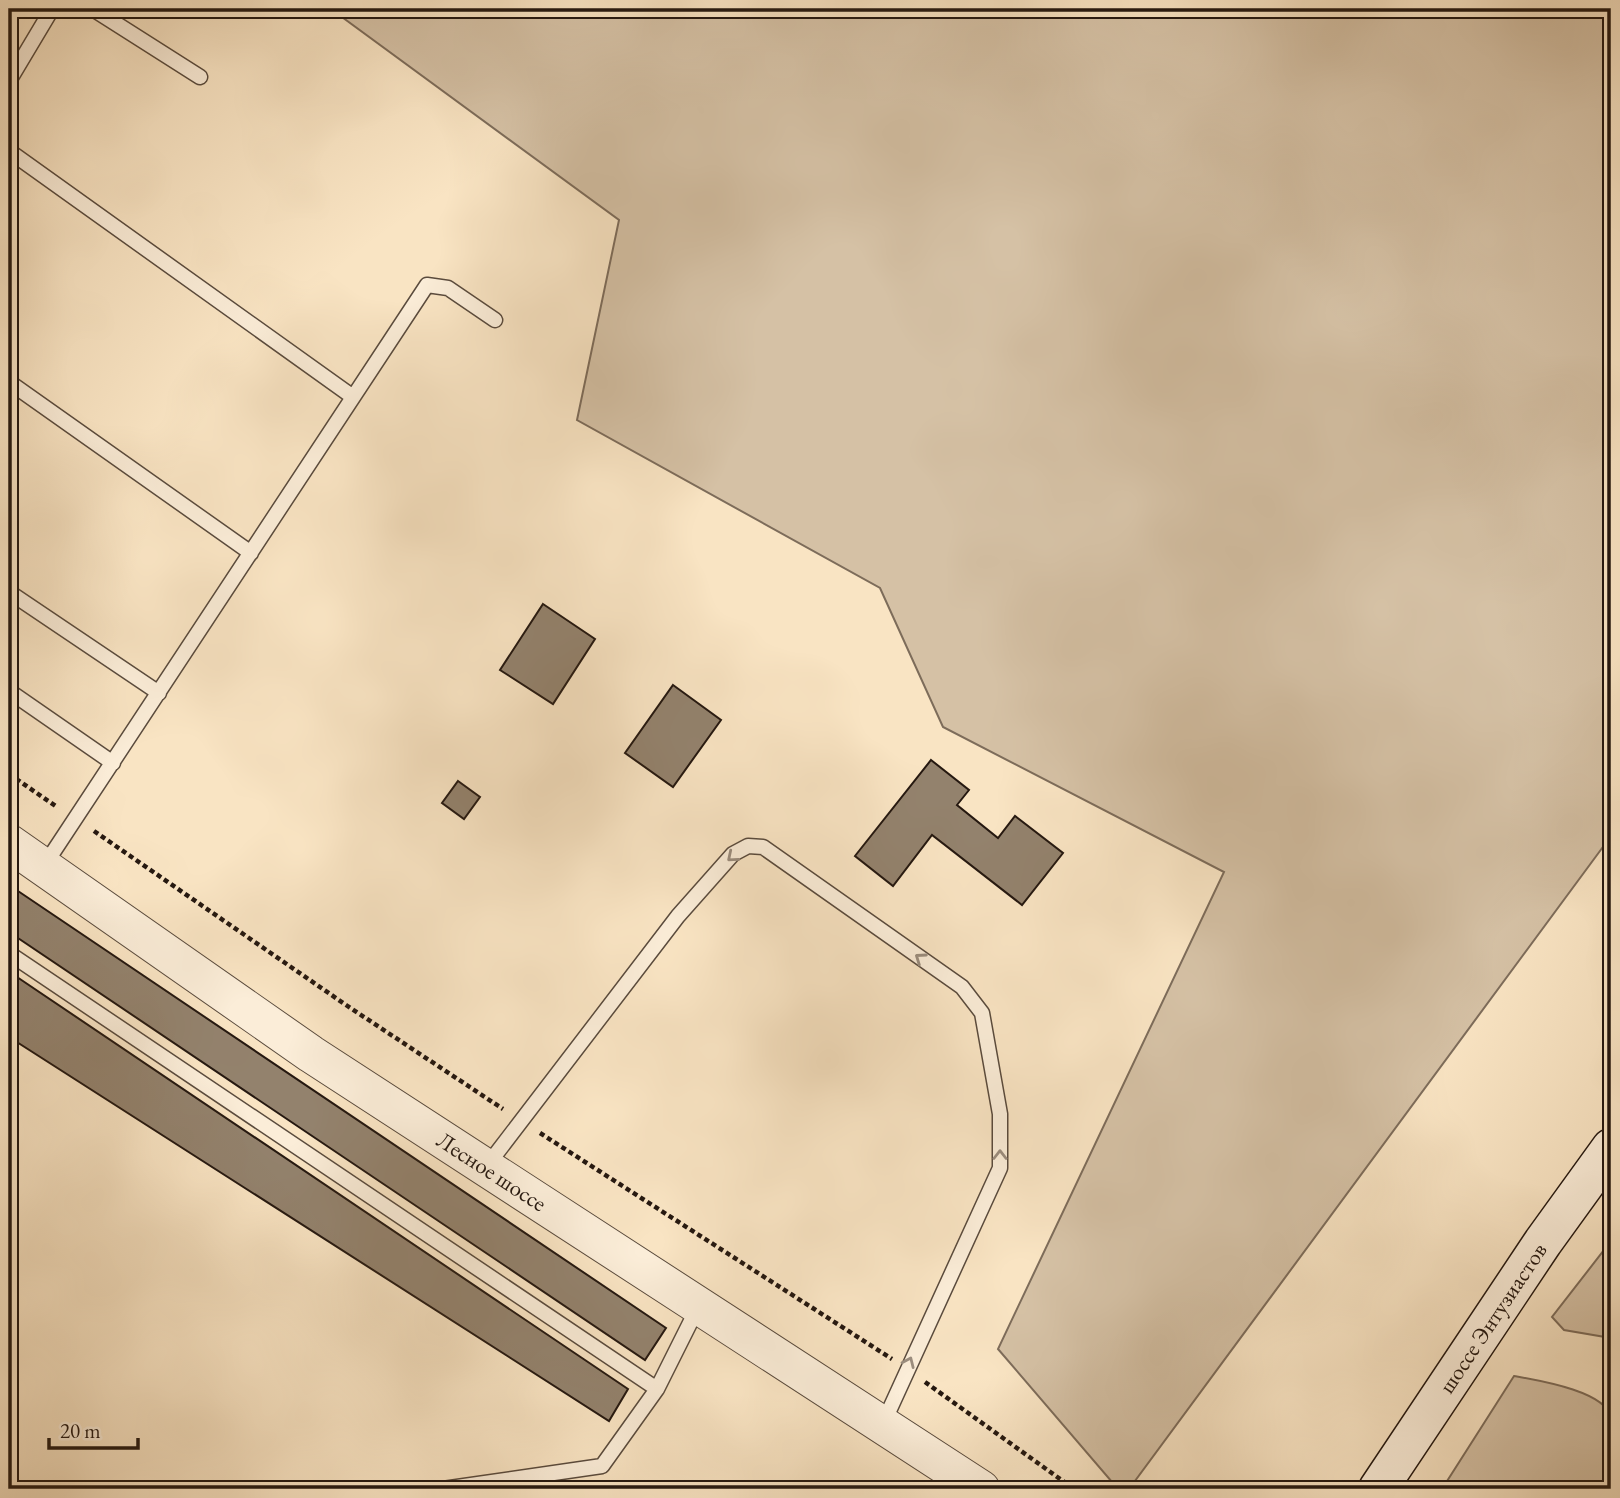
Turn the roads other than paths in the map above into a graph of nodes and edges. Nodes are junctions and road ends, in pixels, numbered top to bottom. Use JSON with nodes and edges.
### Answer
{"nodes":[{"id":1,"x":52,"y":9,"type":"edge"},
{"id":2,"x":93,"y":9,"type":"edge"},
{"id":3,"x":200,"y":77,"type":"dead end"},
{"id":4,"x":9,"y":81,"type":"edge"},
{"id":5,"x":9,"y":151,"type":"edge"},
{"id":6,"x":495,"y":320,"type":"dead end"},
{"id":7,"x":9,"y":383,"type":"edge"},
{"id":8,"x":353,"y":397,"type":"junction"},
{"id":9,"x":251,"y":553,"type":"junction"},
{"id":10,"x":9,"y":592,"type":"edge"},
{"id":11,"x":9,"y":691,"type":"edge"},
{"id":12,"x":159,"y":693,"type":"junction"},
{"id":13,"x":113,"y":763,"type":"junction"},
{"id":14,"x":9,"y":843,"type":"edge"},
{"id":15,"x":43,"y":867,"type":"junction"},
{"id":16,"x":9,"y":956,"type":"edge"},
{"id":17,"x":1611,"y":1148,"type":"edge"},
{"id":18,"x":484,"y":1169,"type":"junction"},
{"id":19,"x":699,"y":1304,"type":"junction"},
{"id":20,"x":657,"y":1389,"type":"junction"},
{"id":21,"x":883,"y":1425,"type":"junction"},
{"id":22,"x":443,"y":1489,"type":"edge"},
{"id":23,"x":981,"y":1489,"type":"edge"},
{"id":24,"x":1378,"y":1489,"type":"edge"}],
"edges":[{"from":1,"to":4,"type":"lane"},
{"from":2,"to":3,"type":"lane"},
{"from":5,"to":8,"type":"lane"},
{"from":6,"to":8,"type":"lane"},
{"from":7,"to":9,"type":"lane"},
{"from":8,"to":9,"type":"lane"},
{"from":9,"to":12,"type":"lane"},
{"from":10,"to":12,"type":"lane"},
{"from":11,"to":13,"type":"lane"},
{"from":12,"to":13,"type":"lane"},
{"from":13,"to":15,"type":"lane"},
{"from":14,"to":15,"type":"street","name":"Лесное шоссе"},
{"from":15,"to":18,"type":"street","name":"Лесное шоссе"},
{"from":16,"to":20,"type":"lane"},
{"from":17,"to":24,"type":"main road","name":"шоссе Энтузиастов"},
{"from":18,"to":19,"type":"street","name":"Лесное шоссе"},
{"from":21,"to":18,"type":"lane","one_way":true},
{"from":19,"to":20,"type":"lane"},
{"from":19,"to":21,"type":"street","name":"Лесное шоссе"},
{"from":20,"to":22,"type":"lane"},
{"from":21,"to":23,"type":"street","name":"Лесное шоссе"}]}
